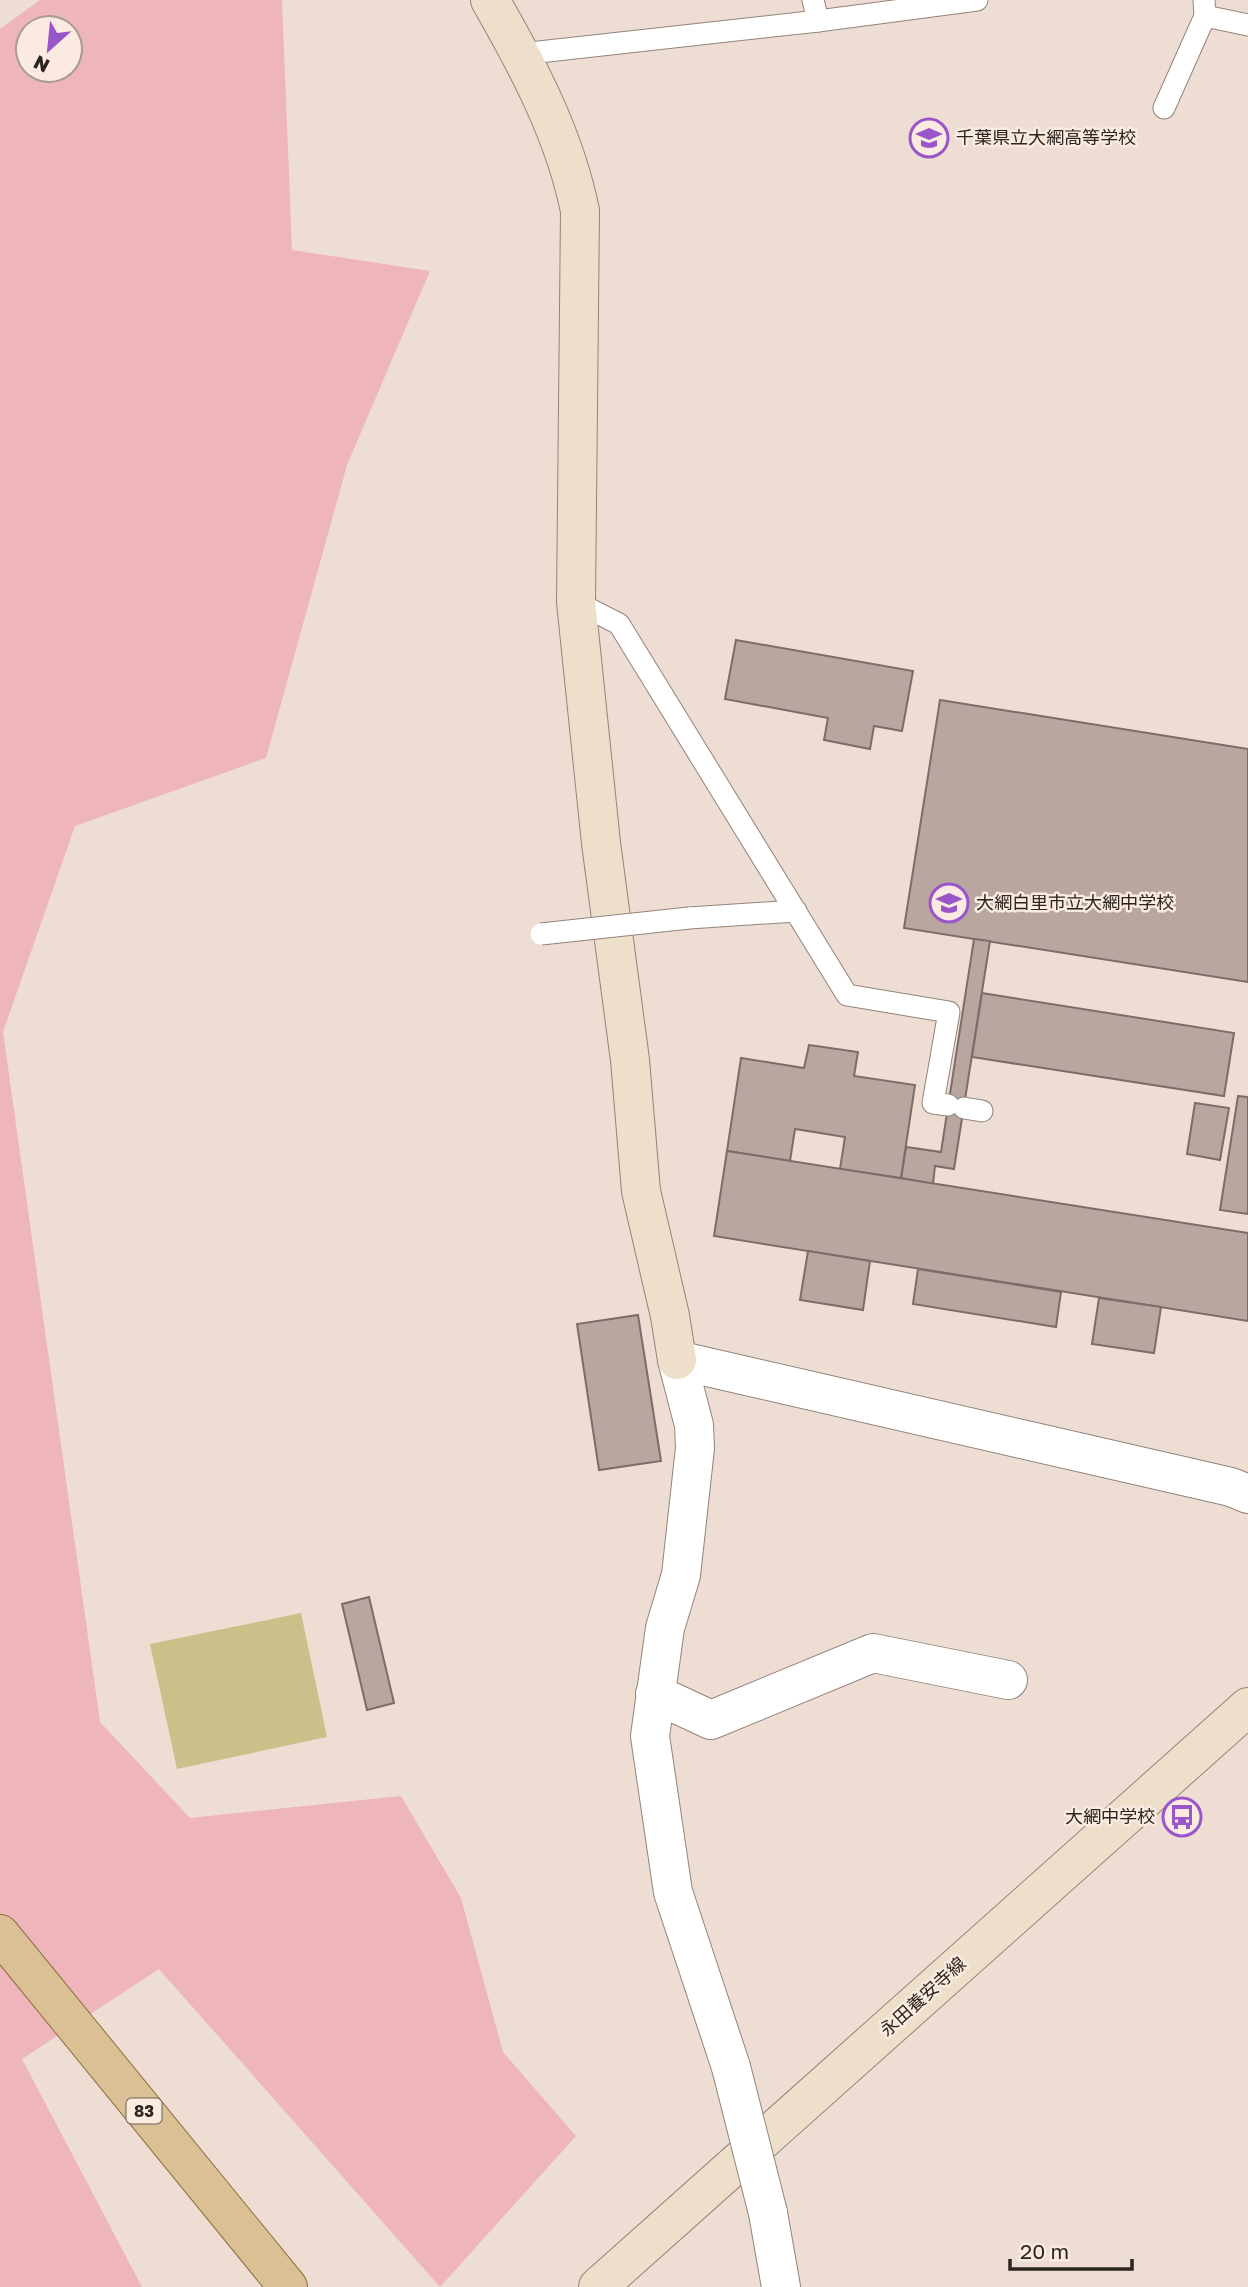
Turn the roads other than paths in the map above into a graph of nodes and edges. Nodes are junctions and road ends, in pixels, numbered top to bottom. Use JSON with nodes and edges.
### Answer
{"nodes":[{"id":1,"x":490,"y":0,"type":"edge"},
{"id":2,"x":813,"y":0,"type":"edge"},
{"id":3,"x":977,"y":0,"type":"edge"},
{"id":4,"x":1205,"y":8,"type":"edge"},
{"id":5,"x":818,"y":21,"type":"junction"},
{"id":6,"x":1248,"y":25,"type":"edge"},
{"id":7,"x":521,"y":54,"type":"junction"},
{"id":8,"x":1164,"y":108,"type":"dead end"},
{"id":9,"x":576,"y":602,"type":"junction"},
{"id":10,"x":796,"y":911,"type":"junction"},
{"id":11,"x":541,"y":934,"type":"dead end"},
{"id":12,"x":965,"y":1108,"type":"dead end"},
{"id":13,"x":677,"y":1360,"type":"junction"},
{"id":14,"x":1248,"y":1494,"type":"edge"},
{"id":15,"x":1008,"y":1680,"type":"dead end"},
{"id":16,"x":656,"y":1694,"type":"junction"},
{"id":17,"x":1248,"y":1707,"type":"edge"},
{"id":18,"x":0,"y":1934,"type":"edge"},
{"id":19,"x":288,"y":2287,"type":"edge"},
{"id":20,"x":598,"y":2287,"type":"edge"},
{"id":21,"x":781,"y":2287,"type":"edge"}],
"edges":[{"from":1,"to":7,"type":"street"},
{"from":2,"to":5,"type":"lane"},
{"from":3,"to":5,"type":"lane"},
{"from":4,"to":6,"type":"lane"},
{"from":4,"to":8,"type":"lane"},
{"from":5,"to":7,"type":"lane"},
{"from":7,"to":9,"type":"street"},
{"from":9,"to":10,"type":"lane"},
{"from":9,"to":13,"type":"street"},
{"from":10,"to":11,"type":"lane","bridge":true},
{"from":10,"to":12,"type":"lane"},
{"from":13,"to":14,"type":"street"},
{"from":13,"to":16,"type":"street"},
{"from":15,"to":16,"type":"street"},
{"from":16,"to":21,"type":"street","bridge":true},
{"from":17,"to":20,"type":"street","name":"永田養安寺線"},
{"from":18,"to":19,"type":"main road","number":"83"}]}
